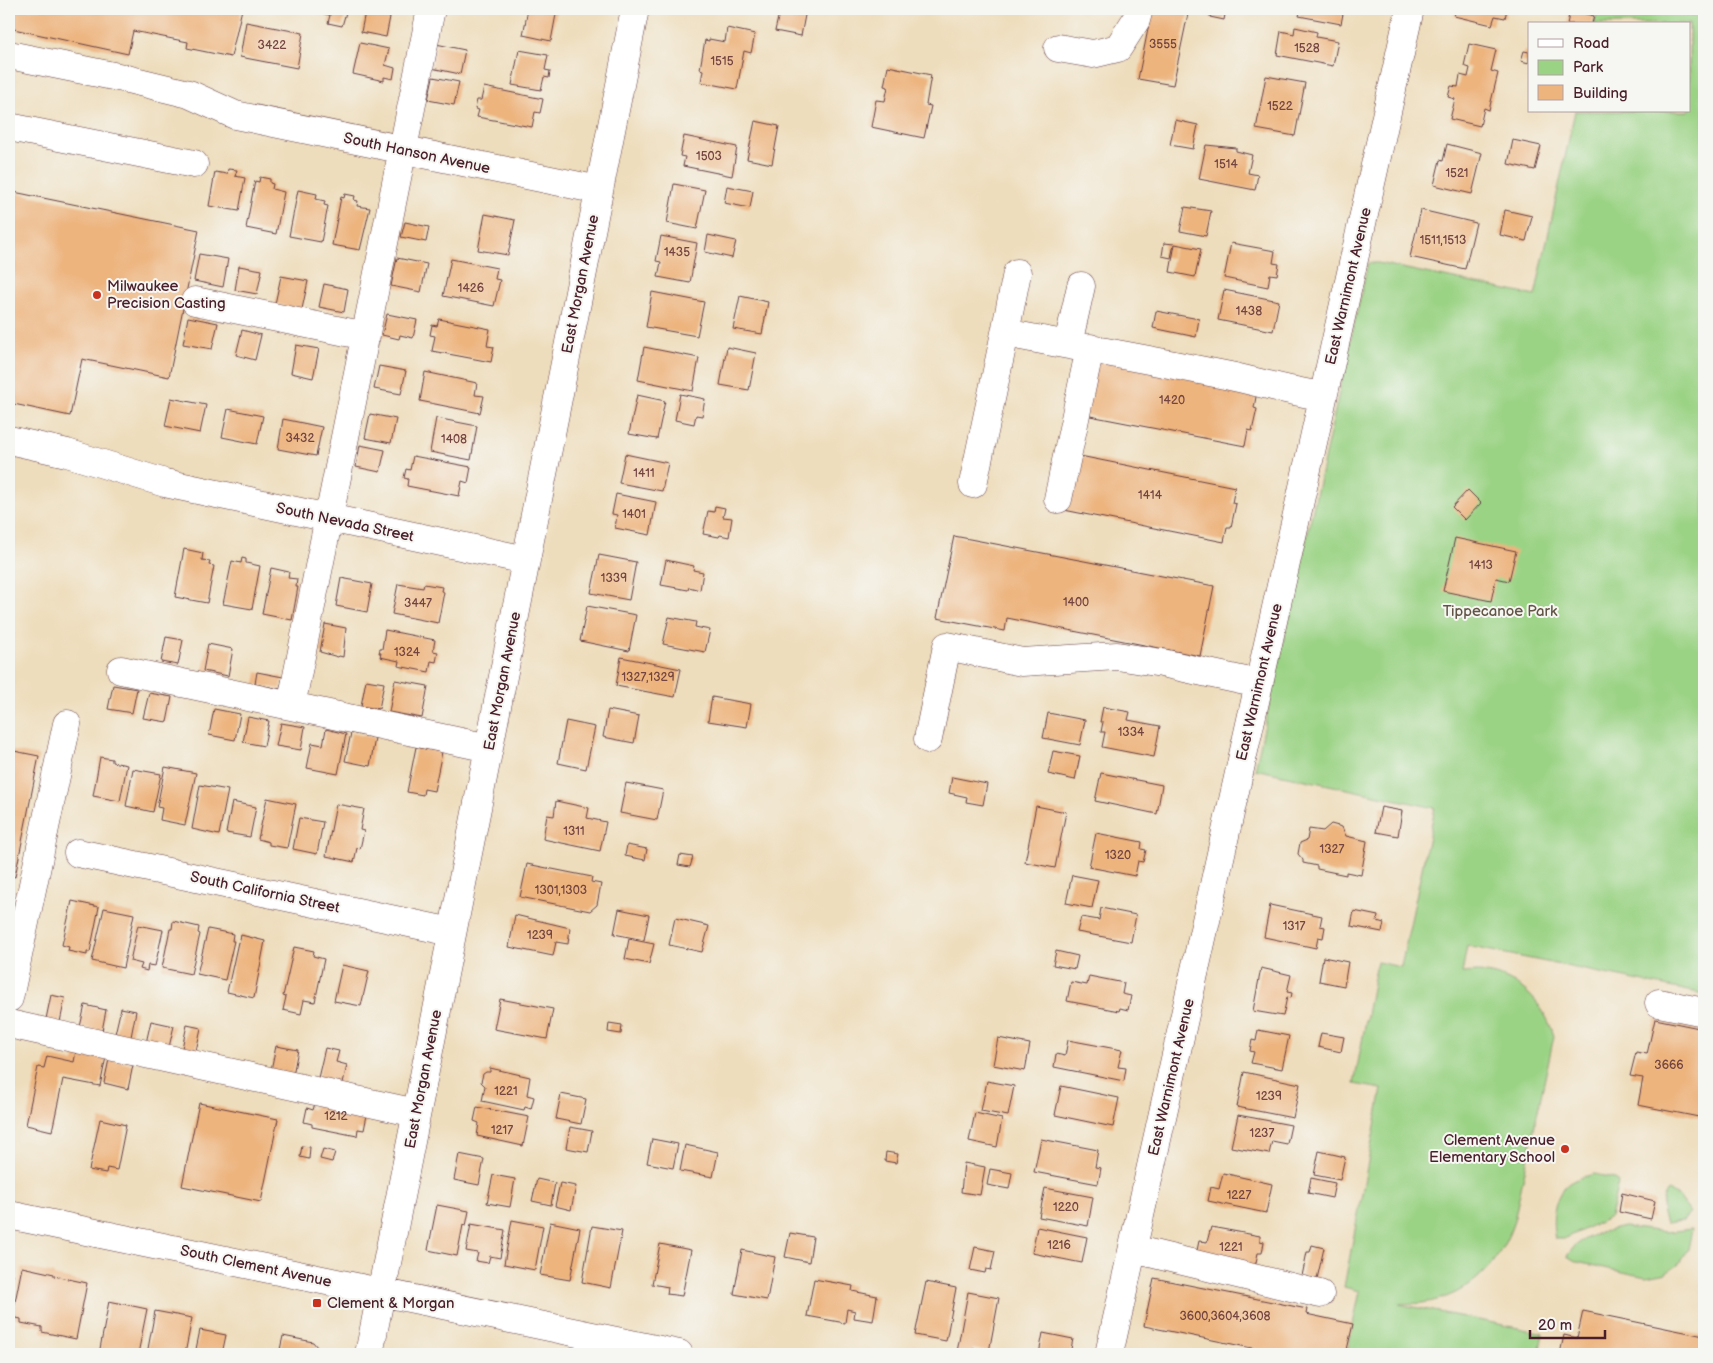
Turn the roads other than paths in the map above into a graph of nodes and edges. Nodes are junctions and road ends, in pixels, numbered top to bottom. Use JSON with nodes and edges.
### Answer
{"nodes":[{"id":1,"x":431,"y":9,"type":"edge"},
{"id":2,"x":635,"y":9,"type":"edge"},
{"id":3,"x":1139,"y":9,"type":"edge"},
{"id":4,"x":1410,"y":9,"type":"edge"},
{"id":5,"x":1058,"y":48,"type":"dead end"},
{"id":6,"x":9,"y":55,"type":"edge"},
{"id":7,"x":9,"y":127,"type":"edge"},
{"id":8,"x":403,"y":151,"type":"junction"},
{"id":9,"x":194,"y":164,"type":"dead end"},
{"id":10,"x":599,"y":190,"type":"junction"},
{"id":11,"x":1017,"y":272,"type":"dead end"},
{"id":12,"x":1081,"y":286,"type":"dead end"},
{"id":13,"x":195,"y":301,"type":"dead end"},
{"id":14,"x":1005,"y":334,"type":"junction"},
{"id":15,"x":366,"y":336,"type":"junction"},
{"id":16,"x":1079,"y":346,"type":"junction"},
{"id":17,"x":1324,"y":396,"type":"junction"},
{"id":18,"x":9,"y":440,"type":"edge"},
{"id":19,"x":973,"y":484,"type":"dead end"},
{"id":20,"x":1058,"y":498,"type":"dead end"},
{"id":21,"x":329,"y":518,"type":"junction"},
{"id":22,"x":526,"y":560,"type":"junction"},
{"id":23,"x":121,"y":670,"type":"dead end"},
{"id":24,"x":1259,"y":684,"type":"junction"},
{"id":25,"x":291,"y":706,"type":"junction"},
{"id":26,"x":67,"y":724,"type":"dead end"},
{"id":27,"x":928,"y":739,"type":"dead end"},
{"id":28,"x":489,"y":748,"type":"junction"},
{"id":29,"x":78,"y":853,"type":"dead end"},
{"id":30,"x":452,"y":932,"type":"junction"},
{"id":31,"x":9,"y":998,"type":"edge"},
{"id":32,"x":1659,"y":1003,"type":"dead end"},
{"id":33,"x":1704,"y":1012,"type":"edge"},
{"id":34,"x":9,"y":1024,"type":"edge"},
{"id":35,"x":416,"y":1114,"type":"junction"},
{"id":36,"x":9,"y":1215,"type":"edge"},
{"id":37,"x":1133,"y":1249,"type":"junction"},
{"id":38,"x":381,"y":1292,"type":"junction"},
{"id":39,"x":1320,"y":1294,"type":"dead end"},
{"id":40,"x":369,"y":1354,"type":"edge"},
{"id":41,"x":679,"y":1354,"type":"edge"},
{"id":42,"x":1109,"y":1354,"type":"edge"}],
"edges":[{"from":1,"to":8,"type":"street"},
{"from":2,"to":10,"type":"street","name":"East Morgan Avenue"},
{"from":3,"to":5,"type":"street"},
{"from":4,"to":17,"type":"street","name":"East Warnimont Avenue"},
{"from":6,"to":8,"type":"street","name":"South Hanson Avenue"},
{"from":7,"to":9,"type":"street"},
{"from":8,"to":10,"type":"street","name":"South Hanson Avenue"},
{"from":8,"to":15,"type":"street"},
{"from":10,"to":22,"type":"street","name":"East Morgan Avenue"},
{"from":11,"to":14,"type":"street"},
{"from":12,"to":16,"type":"street"},
{"from":13,"to":15,"type":"street"},
{"from":14,"to":16,"type":"street"},
{"from":14,"to":19,"type":"street"},
{"from":15,"to":21,"type":"street"},
{"from":16,"to":17,"type":"street"},
{"from":16,"to":20,"type":"street"},
{"from":17,"to":24,"type":"street","name":"East Warnimont Avenue"},
{"from":18,"to":21,"type":"street","name":"South Nevada Street"},
{"from":21,"to":22,"type":"street","name":"South Nevada Street"},
{"from":21,"to":25,"type":"street"},
{"from":22,"to":28,"type":"street","name":"East Morgan Avenue"},
{"from":23,"to":25,"type":"street"},
{"from":24,"to":27,"type":"street"},
{"from":24,"to":37,"type":"street","name":"East Warnimont Avenue"},
{"from":25,"to":28,"type":"street"},
{"from":26,"to":31,"type":"street"},
{"from":28,"to":30,"type":"street","name":"East Morgan Avenue"},
{"from":29,"to":30,"type":"street","name":"South California Street"},
{"from":30,"to":35,"type":"street","name":"East Morgan Avenue"},
{"from":32,"to":33,"type":"street"},
{"from":34,"to":35,"type":"street"},
{"from":35,"to":38,"type":"street","name":"East Morgan Avenue"},
{"from":36,"to":38,"type":"street","name":"South Clement Avenue"},
{"from":37,"to":39,"type":"street"},
{"from":37,"to":42,"type":"street","name":"East Warnimont Avenue"},
{"from":38,"to":40,"type":"street","name":"East Morgan Avenue"},
{"from":38,"to":41,"type":"street","name":"South Clement Avenue"}]}
